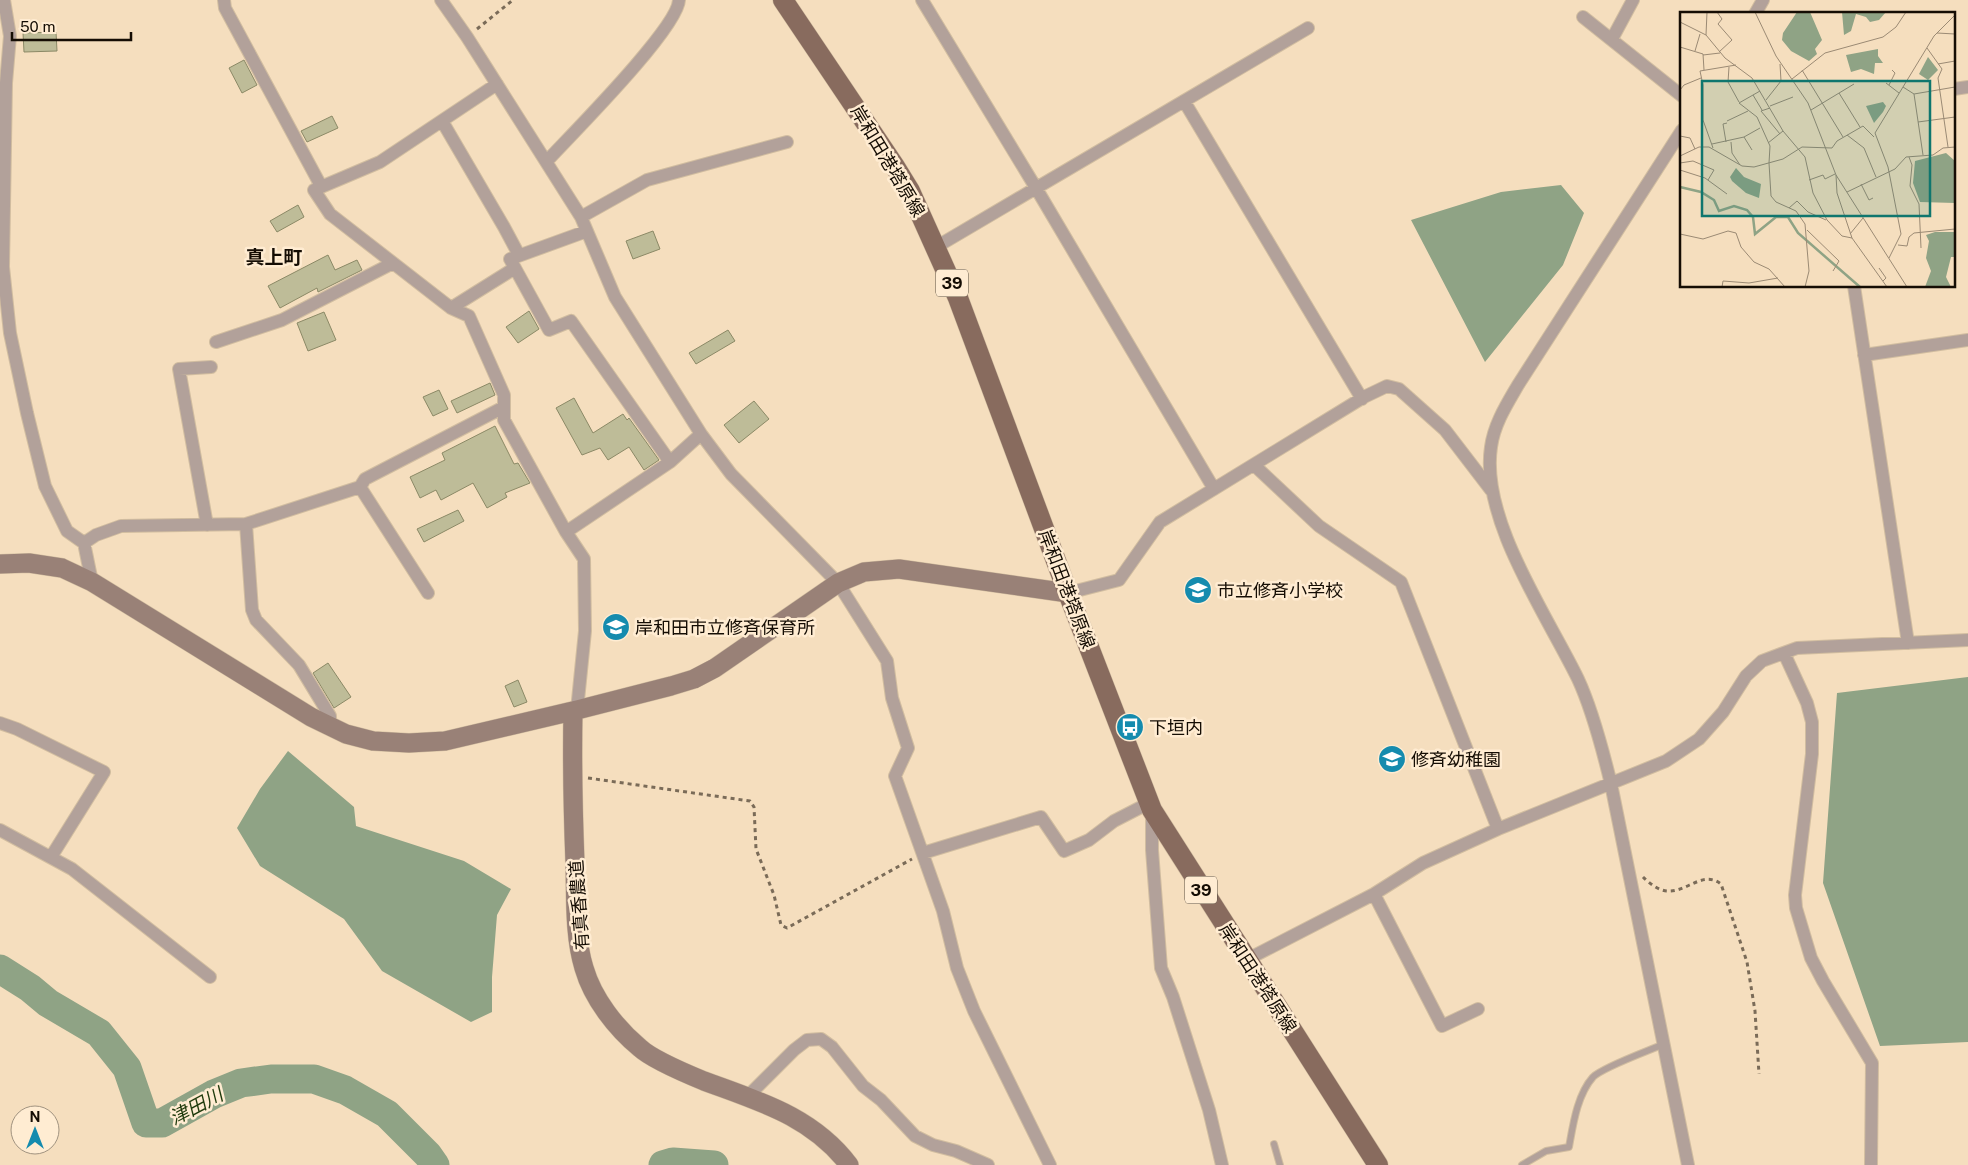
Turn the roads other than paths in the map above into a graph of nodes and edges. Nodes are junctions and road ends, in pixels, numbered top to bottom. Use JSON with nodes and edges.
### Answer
{"nodes":[{"id":1,"x":4,"y":0,"type":"edge"},
{"id":2,"x":224,"y":0,"type":"edge"},
{"id":3,"x":441,"y":0,"type":"edge"},
{"id":4,"x":679,"y":0,"type":"edge"},
{"id":5,"x":782,"y":0,"type":"edge"},
{"id":6,"x":922,"y":0,"type":"edge"},
{"id":7,"x":1633,"y":0,"type":"edge"},
{"id":8,"x":1763,"y":0,"type":"edge"},
{"id":9,"x":1756,"y":12,"type":"edge"},
{"id":10,"x":1583,"y":17,"type":"dead end"},
{"id":11,"x":1308,"y":28,"type":"dead end"},
{"id":12,"x":1612,"y":39,"type":"junction"},
{"id":13,"x":497,"y":84,"type":"junction"},
{"id":14,"x":1680,"y":94,"type":"edge"},
{"id":15,"x":1184,"y":101,"type":"junction"},
{"id":16,"x":442,"y":120,"type":"junction"},
{"id":17,"x":1680,"y":133,"type":"edge"},
{"id":18,"x":787,"y":142,"type":"dead end"},
{"id":19,"x":547,"y":161,"type":"junction"},
{"id":20,"x":321,"y":186,"type":"junction"},
{"id":21,"x":1036,"y":188,"type":"junction"},
{"id":22,"x":581,"y":217,"type":"junction"},
{"id":23,"x":587,"y":231,"type":"junction"},
{"id":24,"x":936,"y":247,"type":"junction"},
{"id":25,"x":519,"y":255,"type":"junction"},
{"id":26,"x":393,"y":263,"type":"junction"},
{"id":27,"x":515,"y":268,"type":"junction"},
{"id":28,"x":1854,"y":288,"type":"edge"},
{"id":29,"x":451,"y":308,"type":"junction"},
{"id":30,"x":1968,"y":340,"type":"edge"},
{"id":31,"x":216,"y":342,"type":"dead end"},
{"id":32,"x":1864,"y":355,"type":"junction"},
{"id":33,"x":211,"y":367,"type":"dead end"},
{"id":34,"x":1362,"y":398,"type":"junction"},
{"id":35,"x":504,"y":407,"type":"junction"},
{"id":36,"x":701,"y":434,"type":"junction"},
{"id":37,"x":670,"y":462,"type":"junction"},
{"id":38,"x":1254,"y":465,"type":"junction"},
{"id":39,"x":360,"y":487,"type":"junction"},
{"id":40,"x":1214,"y":490,"type":"junction"},
{"id":41,"x":1493,"y":493,"type":"junction"},
{"id":42,"x":246,"y":524,"type":"junction"},
{"id":43,"x":207,"y":525,"type":"junction"},
{"id":44,"x":566,"y":532,"type":"junction"},
{"id":45,"x":84,"y":543,"type":"junction"},
{"id":46,"x":0,"y":564,"type":"edge"},
{"id":47,"x":92,"y":582,"type":"junction"},
{"id":48,"x":838,"y":583,"type":"junction"},
{"id":49,"x":428,"y":593,"type":"dead end"},
{"id":50,"x":1068,"y":593,"type":"junction"},
{"id":51,"x":1968,"y":640,"type":"edge"},
{"id":52,"x":1908,"y":642,"type":"junction"},
{"id":53,"x":1784,"y":653,"type":"junction"},
{"id":54,"x":575,"y":711,"type":"junction"},
{"id":55,"x":0,"y":723,"type":"edge"},
{"id":56,"x":330,"y":726,"type":"junction"},
{"id":57,"x":1611,"y":784,"type":"junction"},
{"id":58,"x":1150,"y":806,"type":"junction"},
{"id":59,"x":1498,"y":829,"type":"junction"},
{"id":60,"x":0,"y":830,"type":"edge"},
{"id":61,"x":923,"y":853,"type":"junction"},
{"id":62,"x":52,"y":857,"type":"junction"},
{"id":63,"x":1374,"y":894,"type":"junction"},
{"id":64,"x":1246,"y":960,"type":"junction"},
{"id":65,"x":210,"y":977,"type":"dead end"},
{"id":66,"x":1478,"y":1009,"type":"dead end"},
{"id":67,"x":1664,"y":1044,"type":"junction"},
{"id":68,"x":747,"y":1096,"type":"junction"},
{"id":69,"x":1274,"y":1144,"type":"dead end"},
{"id":70,"x":849,"y":1165,"type":"edge"},
{"id":71,"x":988,"y":1165,"type":"edge"},
{"id":72,"x":1050,"y":1165,"type":"edge"},
{"id":73,"x":1222,"y":1165,"type":"edge"},
{"id":74,"x":1280,"y":1165,"type":"edge"},
{"id":75,"x":1378,"y":1165,"type":"edge"},
{"id":76,"x":1522,"y":1165,"type":"edge"},
{"id":77,"x":1688,"y":1165,"type":"edge"},
{"id":78,"x":1872,"y":1165,"type":"edge"}],
"edges":[{"from":1,"to":45,"type":"street"},
{"from":2,"to":20,"type":"street"},
{"from":3,"to":13,"type":"street"},
{"from":4,"to":19,"type":"street"},
{"from":5,"to":24,"type":"main road","name":"岸和田港塔原線","number":"39"},
{"from":6,"to":21,"type":"street"},
{"from":7,"to":12,"type":"street"},
{"from":8,"to":9,"type":"street"},
{"from":10,"to":12,"type":"street"},
{"from":11,"to":15,"type":"street"},
{"from":12,"to":14,"type":"street"},
{"from":13,"to":16,"type":"street"},
{"from":13,"to":19,"type":"street"},
{"from":15,"to":21,"type":"street"},
{"from":15,"to":34,"type":"street"},
{"from":16,"to":20,"type":"street"},
{"from":16,"to":25,"type":"street"},
{"from":17,"to":41,"type":"street"},
{"from":18,"to":22,"type":"street"},
{"from":19,"to":22,"type":"street"},
{"from":20,"to":26,"type":"street"},
{"from":21,"to":24,"type":"street"},
{"from":21,"to":40,"type":"street"},
{"from":22,"to":23,"type":"street"},
{"from":23,"to":25,"type":"street"},
{"from":23,"to":36,"type":"street"},
{"from":24,"to":50,"type":"main road","name":"岸和田港塔原線","number":"39"},
{"from":25,"to":27,"type":"street"},
{"from":26,"to":29,"type":"street"},
{"from":26,"to":31,"type":"street"},
{"from":27,"to":29,"type":"street"},
{"from":27,"to":37,"type":"street"},
{"from":28,"to":32,"type":"street"},
{"from":29,"to":35,"type":"street"},
{"from":30,"to":32,"type":"street"},
{"from":32,"to":52,"type":"street"},
{"from":33,"to":43,"type":"street"},
{"from":34,"to":38,"type":"street"},
{"from":34,"to":41,"type":"street"},
{"from":35,"to":39,"type":"street"},
{"from":35,"to":44,"type":"street"},
{"from":36,"to":37,"type":"street"},
{"from":36,"to":48,"type":"street"},
{"from":37,"to":44,"type":"street"},
{"from":38,"to":40,"type":"street"},
{"from":38,"to":59,"type":"street"},
{"from":39,"to":42,"type":"street"},
{"from":39,"to":49,"type":"street"},
{"from":40,"to":50,"type":"street"},
{"from":41,"to":57,"type":"street"},
{"from":42,"to":43,"type":"street"},
{"from":42,"to":56,"type":"street"},
{"from":43,"to":45,"type":"street"},
{"from":44,"to":54,"type":"street"},
{"from":45,"to":47,"type":"street"},
{"from":46,"to":47,"type":"street"},
{"from":47,"to":56,"type":"street"},
{"from":48,"to":50,"type":"street"},
{"from":48,"to":54,"type":"street"},
{"from":48,"to":61,"type":"street"},
{"from":50,"to":58,"type":"main road","name":"岸和田港塔原線","number":"39"},
{"from":51,"to":52,"type":"street"},
{"from":52,"to":53,"type":"street"},
{"from":53,"to":57,"type":"street"},
{"from":53,"to":78,"type":"street"},
{"from":54,"to":56,"type":"street"},
{"from":54,"to":68,"type":"street","name":"有真香農道"},
{"from":55,"to":62,"type":"street"},
{"from":57,"to":59,"type":"street"},
{"from":57,"to":67,"type":"street"},
{"from":58,"to":61,"type":"street"},
{"from":58,"to":64,"type":"main road","name":"岸和田港塔原線","number":"39"},
{"from":58,"to":73,"type":"street"},
{"from":59,"to":63,"type":"street"},
{"from":60,"to":62,"type":"street"},
{"from":61,"to":72,"type":"street"},
{"from":62,"to":65,"type":"street"},
{"from":63,"to":64,"type":"street"},
{"from":63,"to":66,"type":"street"},
{"from":64,"to":75,"type":"main road","name":"岸和田港塔原線","number":"39"},
{"from":67,"to":76,"type":"lane"},
{"from":67,"to":77,"type":"street"},
{"from":68,"to":70,"type":"street","name":"有真香農道"},
{"from":68,"to":71,"type":"street"},
{"from":69,"to":74,"type":"lane"}]}
